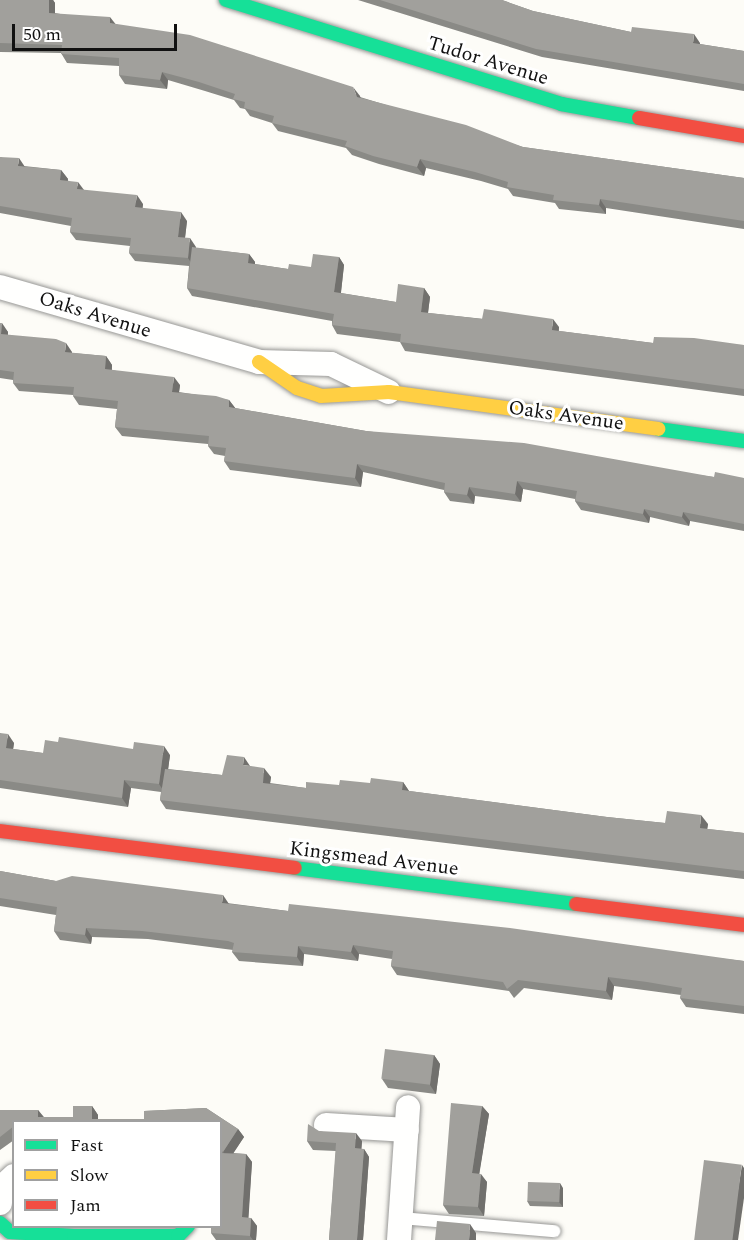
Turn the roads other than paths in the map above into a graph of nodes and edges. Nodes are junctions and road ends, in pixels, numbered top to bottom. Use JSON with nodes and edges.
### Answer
{"nodes":[{"id":1,"x":226,"y":0,"type":"edge"},
{"id":2,"x":744,"y":136,"type":"edge"},
{"id":3,"x":0,"y":287,"type":"edge"},
{"id":4,"x":259,"y":362,"type":"junction"},
{"id":5,"x":389,"y":392,"type":"junction"},
{"id":6,"x":744,"y":441,"type":"edge"},
{"id":7,"x":0,"y":831,"type":"edge"},
{"id":8,"x":744,"y":925,"type":"edge"},
{"id":9,"x":326,"y":1125,"type":"dead end"},
{"id":10,"x":12,"y":1178,"type":"edge"},
{"id":11,"x":0,"y":1203,"type":"edge"},
{"id":12,"x":0,"y":1223,"type":"edge"},
{"id":13,"x":187,"y":1228,"type":"edge"},
{"id":14,"x":400,"y":1229,"type":"edge"},
{"id":15,"x":554,"y":1231,"type":"dead end"},
{"id":16,"x":74,"y":1238,"type":"edge"}],
"edges":[{"from":1,"to":2,"type":"street","name":"Tudor Avenue"},
{"from":3,"to":4,"type":"street","name":"Oaks Avenue"},
{"from":4,"to":5,"type":"street","name":"Oaks Avenue"},
{"from":4,"to":5,"type":"street","name":"Oaks Avenue"},
{"from":5,"to":6,"type":"street","name":"Oaks Avenue"},
{"from":7,"to":8,"type":"street","name":"Kingsmead Avenue"},
{"from":9,"to":14,"type":"street"},
{"from":10,"to":11,"type":"street"},
{"from":12,"to":16,"type":"street"},
{"from":13,"to":16,"type":"street"},
{"from":14,"to":15,"type":"lane"}]}
